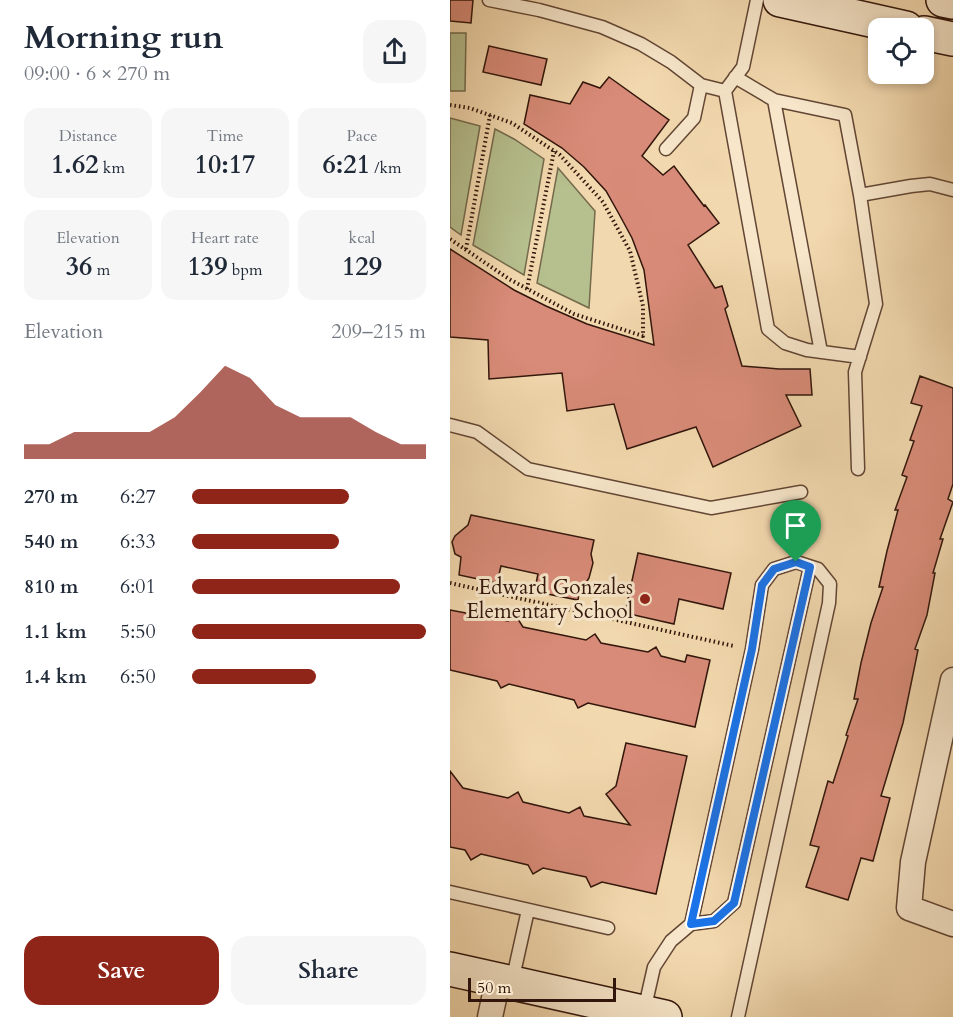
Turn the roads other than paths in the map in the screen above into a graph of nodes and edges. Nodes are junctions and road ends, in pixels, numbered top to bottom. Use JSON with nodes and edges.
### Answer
{"nodes":[{"id":1,"x":489,"y":0,"type":"edge"},
{"id":2,"x":757,"y":0,"type":"edge"},
{"id":3,"x":780,"y":0,"type":"edge"},
{"id":4,"x":943,"y":0,"type":"edge"},
{"id":5,"x":953,"y":2,"type":"edge"},
{"id":6,"x":868,"y":20,"type":"edge"},
{"id":7,"x":934,"y":35,"type":"edge"},
{"id":8,"x":953,"y":39,"type":"edge"},
{"id":9,"x":735,"y":77,"type":"junction"},
{"id":10,"x":701,"y":85,"type":"junction"},
{"id":11,"x":725,"y":91,"type":"junction"},
{"id":12,"x":774,"y":100,"type":"junction"},
{"id":13,"x":666,"y":149,"type":"dead end"},
{"id":14,"x":953,"y":190,"type":"edge"},
{"id":15,"x":860,"y":195,"type":"junction"},
{"id":16,"x":820,"y":352,"type":"junction"},
{"id":17,"x":860,"y":357,"type":"junction"},
{"id":18,"x":450,"y":426,"type":"edge"},
{"id":19,"x":858,"y":470,"type":"dead end"},
{"id":20,"x":801,"y":492,"type":"dead end"},
{"id":21,"x":810,"y":567,"type":"junction"},
{"id":22,"x":952,"y":685,"type":"edge"},
{"id":23,"x":450,"y":892,"type":"edge"},
{"id":24,"x":528,"y":910,"type":"junction"},
{"id":25,"x":691,"y":924,"type":"junction"},
{"id":26,"x":953,"y":924,"type":"edge"},
{"id":27,"x":608,"y":928,"type":"dead end"},
{"id":28,"x":450,"y":969,"type":"edge"},
{"id":29,"x":505,"y":982,"type":"junction"},
{"id":30,"x":654,"y":1015,"type":"edge"},
{"id":31,"x":490,"y":1017,"type":"edge"},
{"id":32,"x":738,"y":1017,"type":"edge"}],
"edges":[{"from":1,"to":10,"type":"lane"},
{"from":2,"to":9,"type":"lane"},
{"from":3,"to":6,"type":"street"},
{"from":4,"to":5,"type":"street"},
{"from":7,"to":8,"type":"street"},
{"from":9,"to":11,"type":"lane"},
{"from":9,"to":12,"type":"lane"},
{"from":10,"to":11,"type":"lane"},
{"from":10,"to":13,"type":"lane"},
{"from":11,"to":16,"type":"lane"},
{"from":12,"to":15,"type":"lane"},
{"from":12,"to":16,"type":"lane"},
{"from":14,"to":15,"type":"lane"},
{"from":15,"to":17,"type":"lane"},
{"from":16,"to":17,"type":"lane"},
{"from":17,"to":19,"type":"lane"},
{"from":18,"to":20,"type":"lane"},
{"from":21,"to":25,"type":"lane"},
{"from":21,"to":25,"type":"lane"},
{"from":21,"to":32,"type":"lane"},
{"from":22,"to":26,"type":"street"},
{"from":23,"to":24,"type":"lane"},
{"from":24,"to":27,"type":"lane"},
{"from":24,"to":29,"type":"lane"},
{"from":25,"to":30,"type":"lane"},
{"from":28,"to":29,"type":"street"},
{"from":29,"to":30,"type":"street"},
{"from":29,"to":31,"type":"street"}]}
